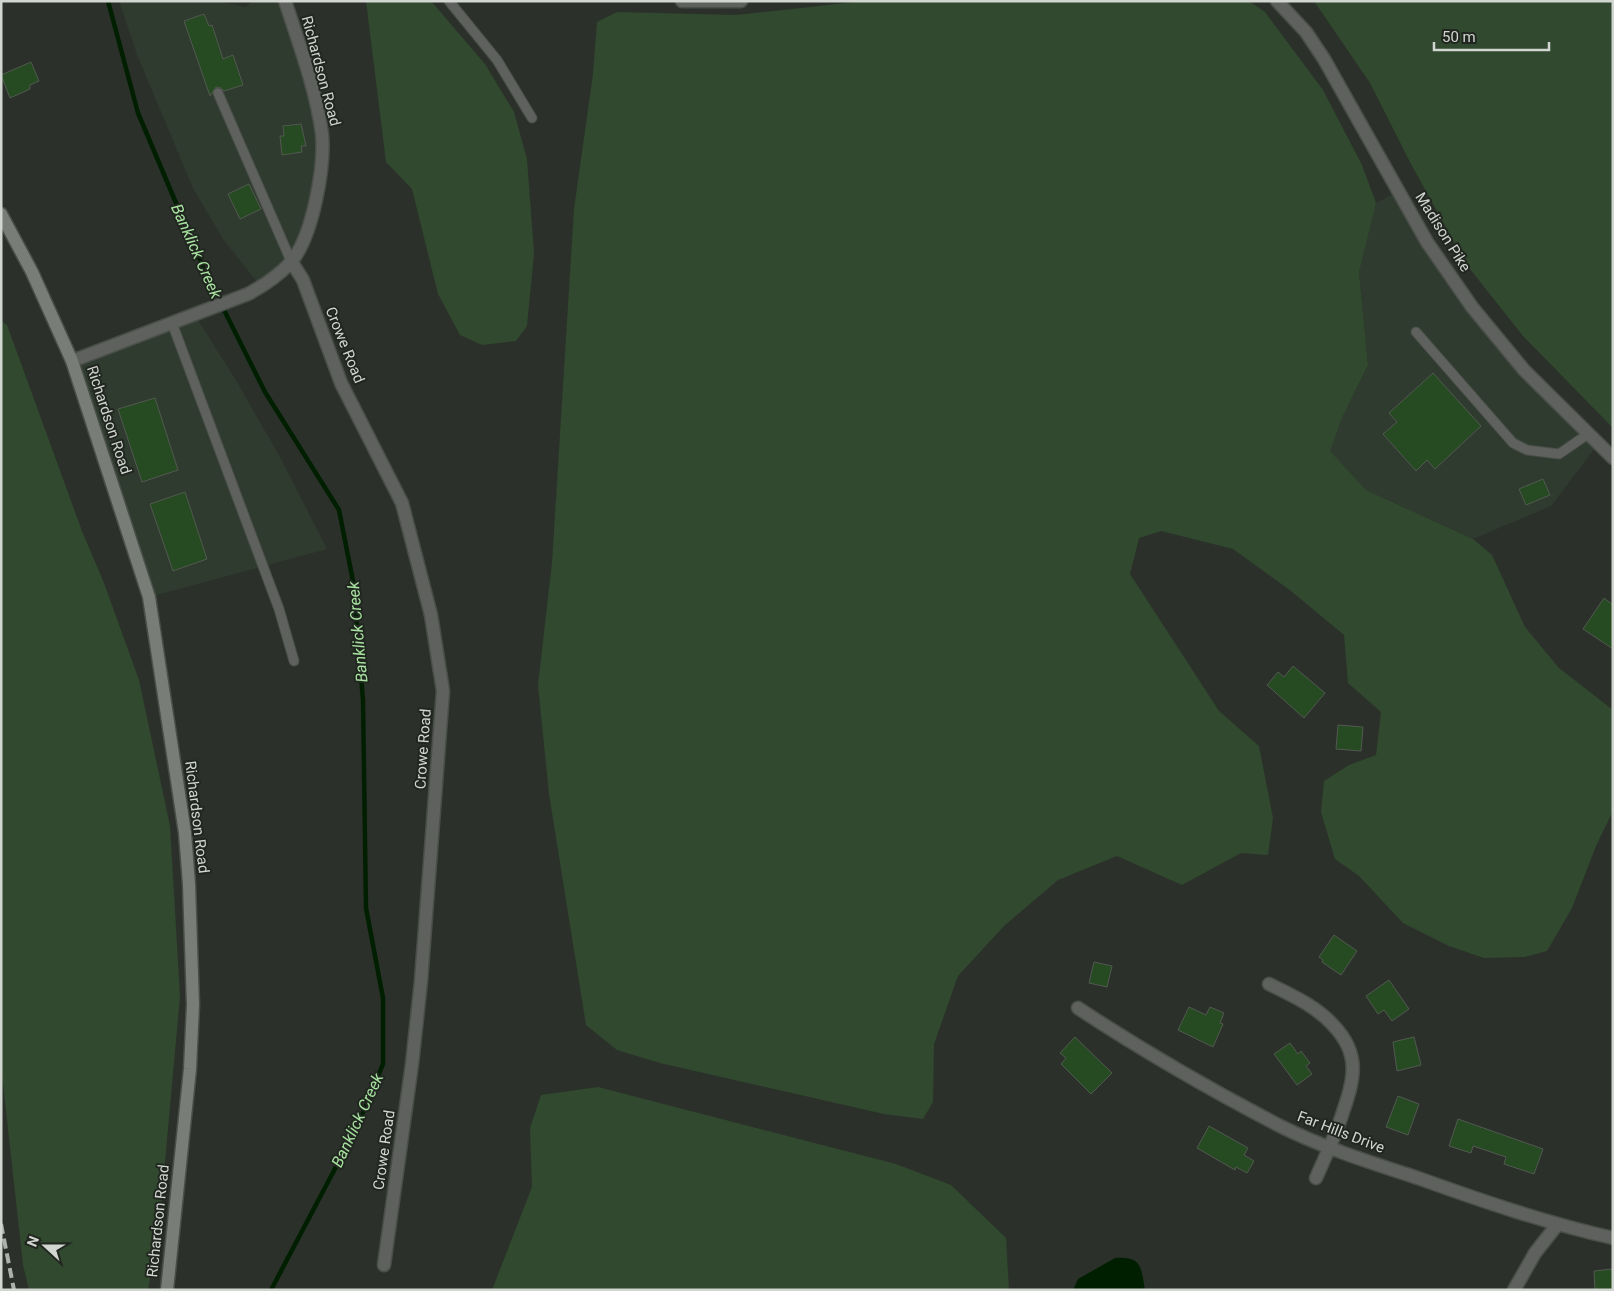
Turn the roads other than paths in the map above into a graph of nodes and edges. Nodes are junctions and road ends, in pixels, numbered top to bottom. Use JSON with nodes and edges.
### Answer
{"nodes":[{"id":1,"x":285,"y":1,"type":"edge"},
{"id":2,"x":449,"y":1,"type":"edge"},
{"id":3,"x":682,"y":1,"type":"edge"},
{"id":4,"x":741,"y":1,"type":"edge"},
{"id":5,"x":1276,"y":1,"type":"edge"},
{"id":6,"x":218,"y":93,"type":"dead end"},
{"id":7,"x":532,"y":118,"type":"dead end"},
{"id":8,"x":1,"y":214,"type":"edge"},
{"id":9,"x":291,"y":261,"type":"junction"},
{"id":10,"x":172,"y":323,"type":"junction"},
{"id":11,"x":1416,"y":332,"type":"dead end"},
{"id":12,"x":72,"y":360,"type":"junction"},
{"id":13,"x":1588,"y":434,"type":"junction"},
{"id":14,"x":1613,"y":458,"type":"edge"},
{"id":15,"x":294,"y":661,"type":"dead end"},
{"id":16,"x":1268,"y":984,"type":"dead end"},
{"id":17,"x":1078,"y":1008,"type":"dead end"},
{"id":18,"x":1330,"y":1147,"type":"junction"},
{"id":19,"x":1316,"y":1178,"type":"dead end"},
{"id":20,"x":1557,"y":1226,"type":"junction"},
{"id":21,"x":1613,"y":1238,"type":"edge"},
{"id":22,"x":384,"y":1265,"type":"dead end"},
{"id":23,"x":167,"y":1290,"type":"edge"},
{"id":24,"x":1514,"y":1290,"type":"edge"}],
"edges":[{"from":1,"to":9,"type":"street","name":"Richardson Road"},
{"from":2,"to":7,"type":"lane"},
{"from":3,"to":4,"type":"street"},
{"from":5,"to":13,"type":"street","name":"Madison Pike"},
{"from":6,"to":9,"type":"lane"},
{"from":8,"to":12,"type":"main road","name":"Richardson Road"},
{"from":9,"to":10,"type":"street","name":"Richardson Road"},
{"from":9,"to":22,"type":"street","name":"Crowe Road"},
{"from":10,"to":12,"type":"street","name":"Richardson Road"},
{"from":10,"to":15,"type":"lane"},
{"from":11,"to":13,"type":"lane"},
{"from":12,"to":23,"type":"main road","name":"Richardson Road"},
{"from":13,"to":14,"type":"street","name":"Madison Pike"},
{"from":16,"to":18,"type":"street"},
{"from":17,"to":18,"type":"street","name":"Far Hills Drive"},
{"from":18,"to":19,"type":"street"},
{"from":18,"to":20,"type":"street","name":"Far Hills Drive"},
{"from":20,"to":21,"type":"street","name":"Far Hills Drive"},
{"from":20,"to":24,"type":"street"}]}
